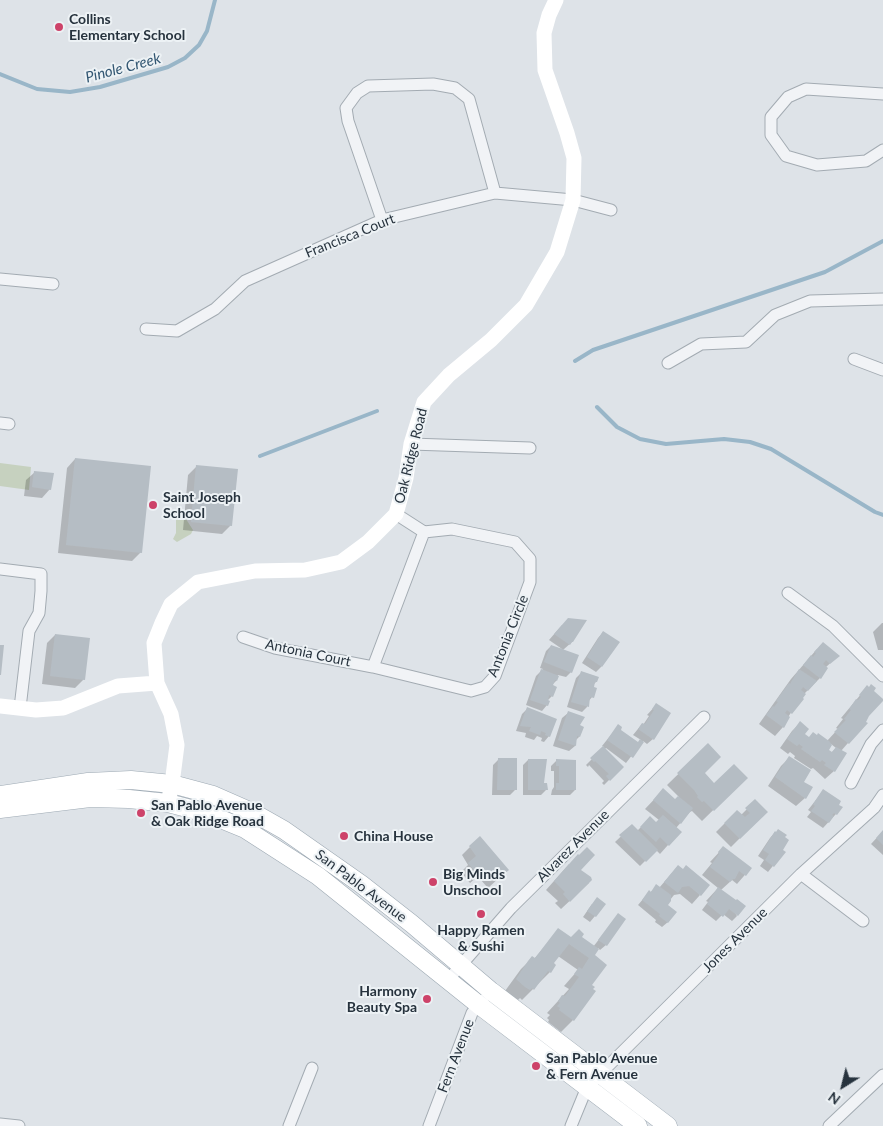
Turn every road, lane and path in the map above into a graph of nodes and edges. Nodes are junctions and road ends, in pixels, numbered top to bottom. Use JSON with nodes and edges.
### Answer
{"nodes":[{"id":1,"x":556,"y":0,"type":"edge"},
{"id":2,"x":883,"y":94,"type":"edge"},
{"id":3,"x":883,"y":150,"type":"edge"},
{"id":4,"x":495,"y":193,"type":"junction"},
{"id":5,"x":573,"y":200,"type":"junction"},
{"id":6,"x":611,"y":210,"type":"dead end"},
{"id":7,"x":382,"y":220,"type":"junction"},
{"id":8,"x":0,"y":280,"type":"edge"},
{"id":9,"x":54,"y":284,"type":"dead end"},
{"id":10,"x":883,"y":299,"type":"edge"},
{"id":11,"x":146,"y":329,"type":"dead end"},
{"id":12,"x":854,"y":359,"type":"dead end"},
{"id":13,"x":668,"y":363,"type":"dead end"},
{"id":14,"x":883,"y":370,"type":"edge"},
{"id":15,"x":411,"y":444,"type":"junction"},
{"id":16,"x":530,"y":448,"type":"dead end"},
{"id":17,"x":396,"y":514,"type":"junction"},
{"id":18,"x":424,"y":532,"type":"junction"},
{"id":19,"x":0,"y":569,"type":"edge"},
{"id":20,"x":788,"y":594,"type":"dead end"},
{"id":21,"x":243,"y":637,"type":"dead end"},
{"id":22,"x":373,"y":667,"type":"junction"},
{"id":23,"x":883,"y":676,"type":"edge"},
{"id":24,"x":157,"y":683,"type":"junction"},
{"id":25,"x":0,"y":706,"type":"edge"},
{"id":26,"x":20,"y":708,"type":"junction"},
{"id":27,"x":704,"y":716,"type":"dead end"},
{"id":28,"x":883,"y":730,"type":"edge"},
{"id":29,"x":851,"y":783,"type":"dead end"},
{"id":30,"x":172,"y":784,"type":"junction"},
{"id":31,"x":0,"y":795,"type":"edge"},
{"id":32,"x":883,"y":795,"type":"edge"},
{"id":33,"x":168,"y":803,"type":"junction"},
{"id":34,"x":0,"y":809,"type":"edge"},
{"id":35,"x":801,"y":874,"type":"junction"},
{"id":36,"x":864,"y":921,"type":"dead end"},
{"id":37,"x":461,"y":966,"type":"junction"},
{"id":38,"x":448,"y":980,"type":"junction"},
{"id":39,"x":491,"y":991,"type":"junction"},
{"id":40,"x":479,"y":1005,"type":"junction"},
{"id":41,"x":312,"y":1068,"type":"dead end"},
{"id":42,"x":600,"y":1074,"type":"junction"},
{"id":43,"x":883,"y":1075,"type":"edge"},
{"id":44,"x":587,"y":1087,"type":"junction"},
{"id":45,"x":0,"y":1124,"type":"edge"},
{"id":46,"x":19,"y":1126,"type":"edge"},
{"id":47,"x":289,"y":1126,"type":"edge"},
{"id":48,"x":429,"y":1126,"type":"edge"},
{"id":49,"x":571,"y":1126,"type":"edge"},
{"id":50,"x":638,"y":1126,"type":"edge"},
{"id":51,"x":668,"y":1126,"type":"edge"},
{"id":52,"x":830,"y":1126,"type":"edge"}],
"edges":[{"from":1,"to":5,"type":"street","name":"Oak Ridge Road"},
{"from":2,"to":3,"type":"street"},
{"from":4,"to":5,"type":"street","name":"Francisca Court"},
{"from":4,"to":7,"type":"street","name":"Francisca Court"},
{"from":4,"to":7,"type":"street"},
{"from":5,"to":6,"type":"street","name":"Francisca Court"},
{"from":5,"to":15,"type":"street","name":"Oak Ridge Road"},
{"from":7,"to":11,"type":"street","name":"Francisca Court"},
{"from":8,"to":9,"type":"street"},
{"from":10,"to":13,"type":"street"},
{"from":12,"to":14,"type":"street"},
{"from":15,"to":16,"type":"street"},
{"from":15,"to":17,"type":"street","name":"Oak Ridge Road"},
{"from":17,"to":18,"type":"street"},
{"from":17,"to":24,"type":"street","name":"Oak Ridge Road"},
{"from":18,"to":22,"type":"street"},
{"from":18,"to":22,"type":"street","name":"Antonia Circle"},
{"from":19,"to":26,"type":"street"},
{"from":20,"to":23,"type":"street"},
{"from":21,"to":22,"type":"street","name":"Antonia Court"},
{"from":24,"to":26,"type":"street"},
{"from":24,"to":30,"type":"street","name":"Oak Ridge Road"},
{"from":25,"to":26,"type":"street"},
{"from":27,"to":37,"type":"street","name":"Alvarez Avenue"},
{"from":28,"to":29,"type":"street"},
{"from":30,"to":31,"type":"main road","name":"San Pablo Avenue"},
{"from":30,"to":33,"type":"street","name":"Oak Ridge Road"},
{"from":30,"to":37,"type":"main road","name":"San Pablo Avenue"},
{"from":32,"to":35,"type":"street","name":"Jones Avenue"},
{"from":33,"to":34,"type":"main road","name":"San Pablo Avenue"},
{"from":33,"to":38,"type":"main road","name":"San Pablo Avenue"},
{"from":35,"to":36,"type":"street"},
{"from":35,"to":42,"type":"street","name":"Jones Avenue"},
{"from":37,"to":38,"type":"street","name":"Alvarez Avenue"},
{"from":37,"to":39,"type":"main road","name":"San Pablo Avenue"},
{"from":38,"to":40,"type":"main road","name":"San Pablo Avenue"},
{"from":39,"to":40,"type":"street","name":"Fern Avenue"},
{"from":39,"to":42,"type":"main road","name":"San Pablo Avenue"},
{"from":40,"to":44,"type":"main road","name":"San Pablo Avenue"},
{"from":40,"to":48,"type":"street","name":"Fern Avenue"},
{"from":41,"to":47,"type":"street"},
{"from":42,"to":44,"type":"street","name":"Jones Avenue"},
{"from":42,"to":51,"type":"main road","name":"San Pablo Avenue"},
{"from":43,"to":52,"type":"street"},
{"from":44,"to":49,"type":"street"},
{"from":44,"to":50,"type":"main road","name":"San Pablo Avenue"},
{"from":45,"to":46,"type":"street"}]}
